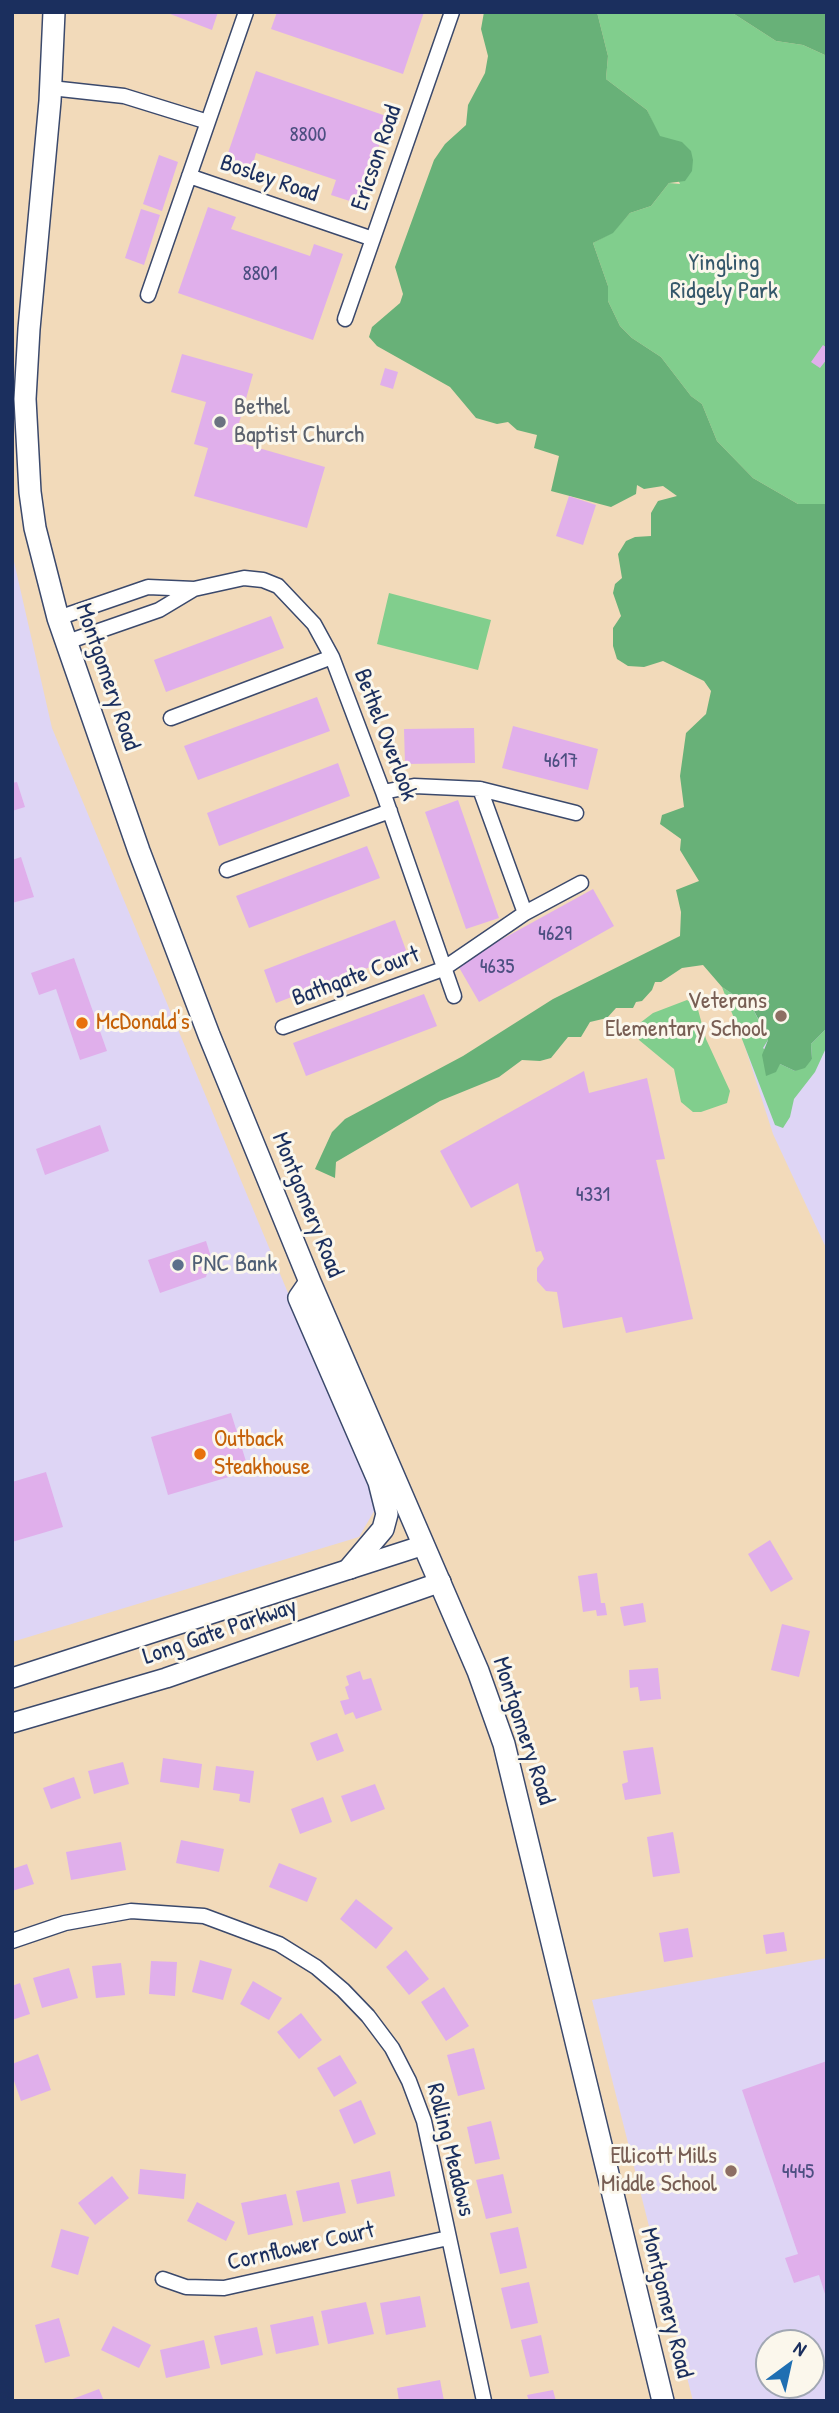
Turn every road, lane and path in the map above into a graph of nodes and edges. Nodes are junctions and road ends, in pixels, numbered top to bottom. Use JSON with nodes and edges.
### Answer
{"nodes":[{"id":1,"x":54,"y":12,"type":"edge"},
{"id":2,"x":246,"y":12,"type":"edge"},
{"id":3,"x":452,"y":12,"type":"edge"},
{"id":4,"x":51,"y":88,"type":"junction"},
{"id":5,"x":208,"y":122,"type":"junction"},
{"id":6,"x":189,"y":176,"type":"junction"},
{"id":7,"x":373,"y":239,"type":"junction"},
{"id":8,"x":148,"y":295,"type":"dead end"},
{"id":9,"x":345,"y":319,"type":"dead end"},
{"id":10,"x":194,"y":589,"type":"junction"},
{"id":11,"x":58,"y":618,"type":"junction"},
{"id":12,"x":66,"y":642,"type":"junction"},
{"id":13,"x":332,"y":657,"type":"junction"},
{"id":14,"x":171,"y":718,"type":"dead end"},
{"id":15,"x":480,"y":789,"type":"junction"},
{"id":16,"x":383,"y":792,"type":"junction"},
{"id":17,"x":390,"y":811,"type":"junction"},
{"id":18,"x":576,"y":813,"type":"dead end"},
{"id":19,"x":227,"y":870,"type":"dead end"},
{"id":20,"x":581,"y":883,"type":"dead end"},
{"id":21,"x":526,"y":913,"type":"junction"},
{"id":22,"x":443,"y":969,"type":"junction"},
{"id":23,"x":454,"y":996,"type":"dead end"},
{"id":24,"x":283,"y":1027,"type":"dead end"},
{"id":25,"x":310,"y":1282,"type":"junction"},
{"id":26,"x":424,"y":1545,"type":"junction"},
{"id":27,"x":350,"y":1569,"type":"junction"},
{"id":28,"x":441,"y":1582,"type":"junction"},
{"id":29,"x":12,"y":1678,"type":"edge"},
{"id":30,"x":12,"y":1723,"type":"edge"},
{"id":31,"x":12,"y":1941,"type":"edge"},
{"id":32,"x":448,"y":2238,"type":"junction"},
{"id":33,"x":163,"y":2279,"type":"dead end"},
{"id":34,"x":484,"y":2401,"type":"edge"},
{"id":35,"x":663,"y":2401,"type":"edge"}],
"edges":[{"from":1,"to":4,"type":"main road","name":"Montgomery Road"},
{"from":2,"to":5,"type":"street"},
{"from":3,"to":7,"type":"street","name":"Ericson Road"},
{"from":4,"to":5,"type":"street"},
{"from":4,"to":11,"type":"main road","name":"Montgomery Road"},
{"from":5,"to":6,"type":"street"},
{"from":6,"to":7,"type":"street","name":"Bosley Road"},
{"from":6,"to":8,"type":"street"},
{"from":7,"to":9,"type":"street","name":"Ericson Road"},
{"from":10,"to":11,"type":"street","name":"Bethel Overlook"},
{"from":10,"to":12,"type":"street","name":"Bethel Overlook"},
{"from":10,"to":13,"type":"street","name":"Bethel Overlook"},
{"from":11,"to":12,"type":"main road","name":"Montgomery Road"},
{"from":12,"to":25,"type":"main road","name":"Montgomery Road"},
{"from":13,"to":14,"type":"street"},
{"from":13,"to":16,"type":"street","name":"Bethel Overlook"},
{"from":15,"to":16,"type":"street"},
{"from":15,"to":18,"type":"street"},
{"from":15,"to":21,"type":"street"},
{"from":16,"to":17,"type":"street","name":"Bethel Overlook"},
{"from":17,"to":19,"type":"street"},
{"from":17,"to":22,"type":"street","name":"Bethel Overlook"},
{"from":20,"to":21,"type":"street","name":"Bathgate Court"},
{"from":21,"to":22,"type":"street","name":"Bathgate Court"},
{"from":22,"to":23,"type":"street","name":"Bethel Overlook"},
{"from":22,"to":24,"type":"street","name":"Bathgate Court"},
{"from":25,"to":26,"type":"main road","name":"Montgomery Road"},
{"from":25,"to":27,"type":"main road"},
{"from":26,"to":27,"type":"street","name":"Long Gate Parkway"},
{"from":26,"to":28,"type":"main road","name":"Montgomery Road"},
{"from":27,"to":29,"type":"street","name":"Long Gate Parkway"},
{"from":28,"to":30,"type":"street","name":"Long Gate Parkway"},
{"from":28,"to":35,"type":"main road","name":"Montgomery Road"},
{"from":31,"to":32,"type":"street","name":"Rolling Meadows"},
{"from":32,"to":33,"type":"street","name":"Cornflower Court"},
{"from":32,"to":34,"type":"street","name":"Rolling Meadows"}]}
